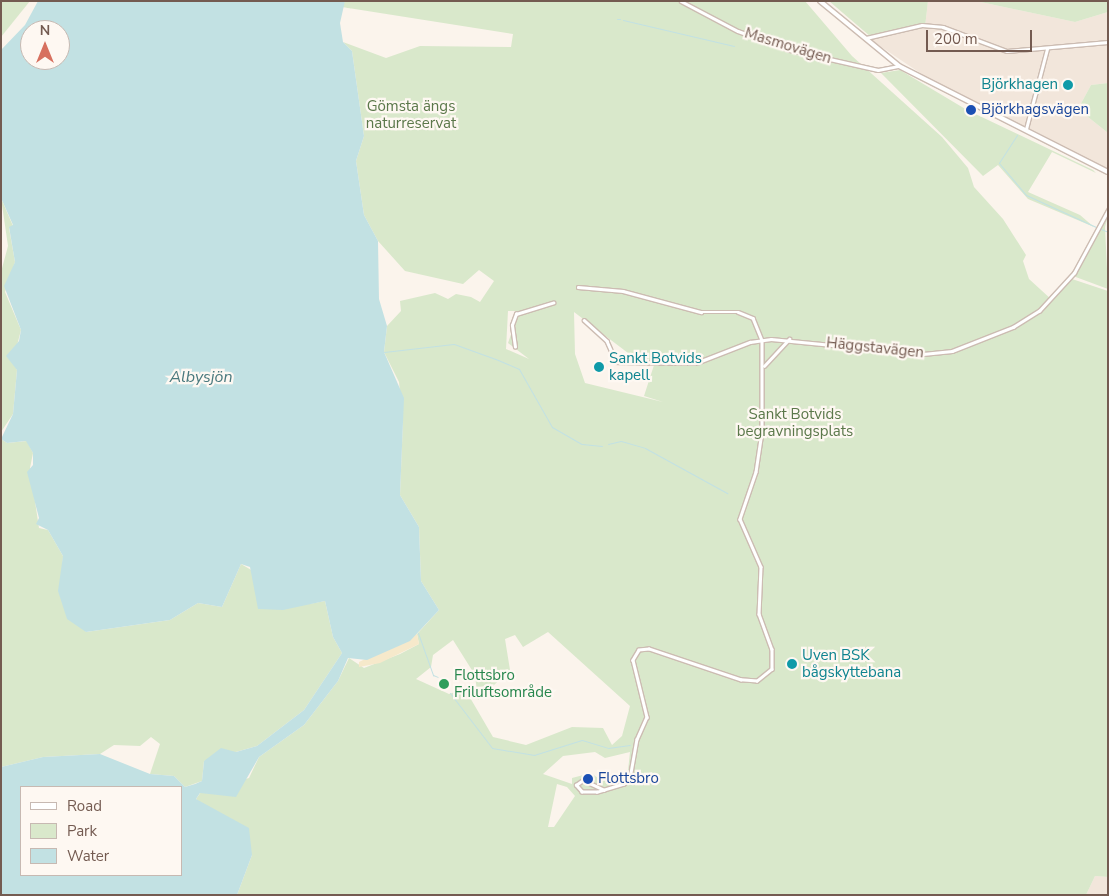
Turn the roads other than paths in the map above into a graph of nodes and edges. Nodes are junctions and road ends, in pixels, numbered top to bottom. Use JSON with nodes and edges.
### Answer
{"nodes":[{"id":1,"x":681,"y":1,"type":"edge"},
{"id":2,"x":820,"y":1,"type":"edge"},
{"id":3,"x":866,"y":39,"type":"junction"},
{"id":4,"x":1108,"y":42,"type":"edge"},
{"id":5,"x":1047,"y":49,"type":"junction"},
{"id":6,"x":899,"y":66,"type":"junction"},
{"id":7,"x":1025,"y":132,"type":"junction"},
{"id":8,"x":1108,"y":172,"type":"edge"},
{"id":9,"x":1108,"y":210,"type":"edge"},
{"id":10,"x":578,"y":287,"type":"dead end"},
{"id":11,"x":552,"y":303,"type":"dead end"},
{"id":12,"x":584,"y":320,"type":"dead end"},
{"id":13,"x":762,"y":340,"type":"junction"},
{"id":14,"x":789,"y":340,"type":"junction"},
{"id":15,"x":515,"y":347,"type":"dead end"},
{"id":16,"x":763,"y":367,"type":"junction"},
{"id":17,"x":604,"y":790,"type":"junction"}],
"edges":[{"from":1,"to":6,"type":"street","name":"Masmovägen"},
{"from":2,"to":3,"type":"main road"},
{"from":3,"to":5,"type":"street"},
{"from":3,"to":6,"type":"main road"},
{"from":4,"to":5,"type":"street"},
{"from":5,"to":7,"type":"street"},
{"from":6,"to":7,"type":"main road"},
{"from":7,"to":8,"type":"main road"},
{"from":9,"to":14,"type":"street","name":"Häggstavägen"},
{"from":10,"to":13,"type":"street"},
{"from":11,"to":15,"type":"street"},
{"from":12,"to":13,"type":"street","name":"Häggstavägen"},
{"from":13,"to":14,"type":"street","name":"Häggstavägen"},
{"from":13,"to":16,"type":"street"},
{"from":14,"to":16,"type":"street"},
{"from":16,"to":17,"type":"street"},
{"from":17,"to":17,"type":"street"}]}
